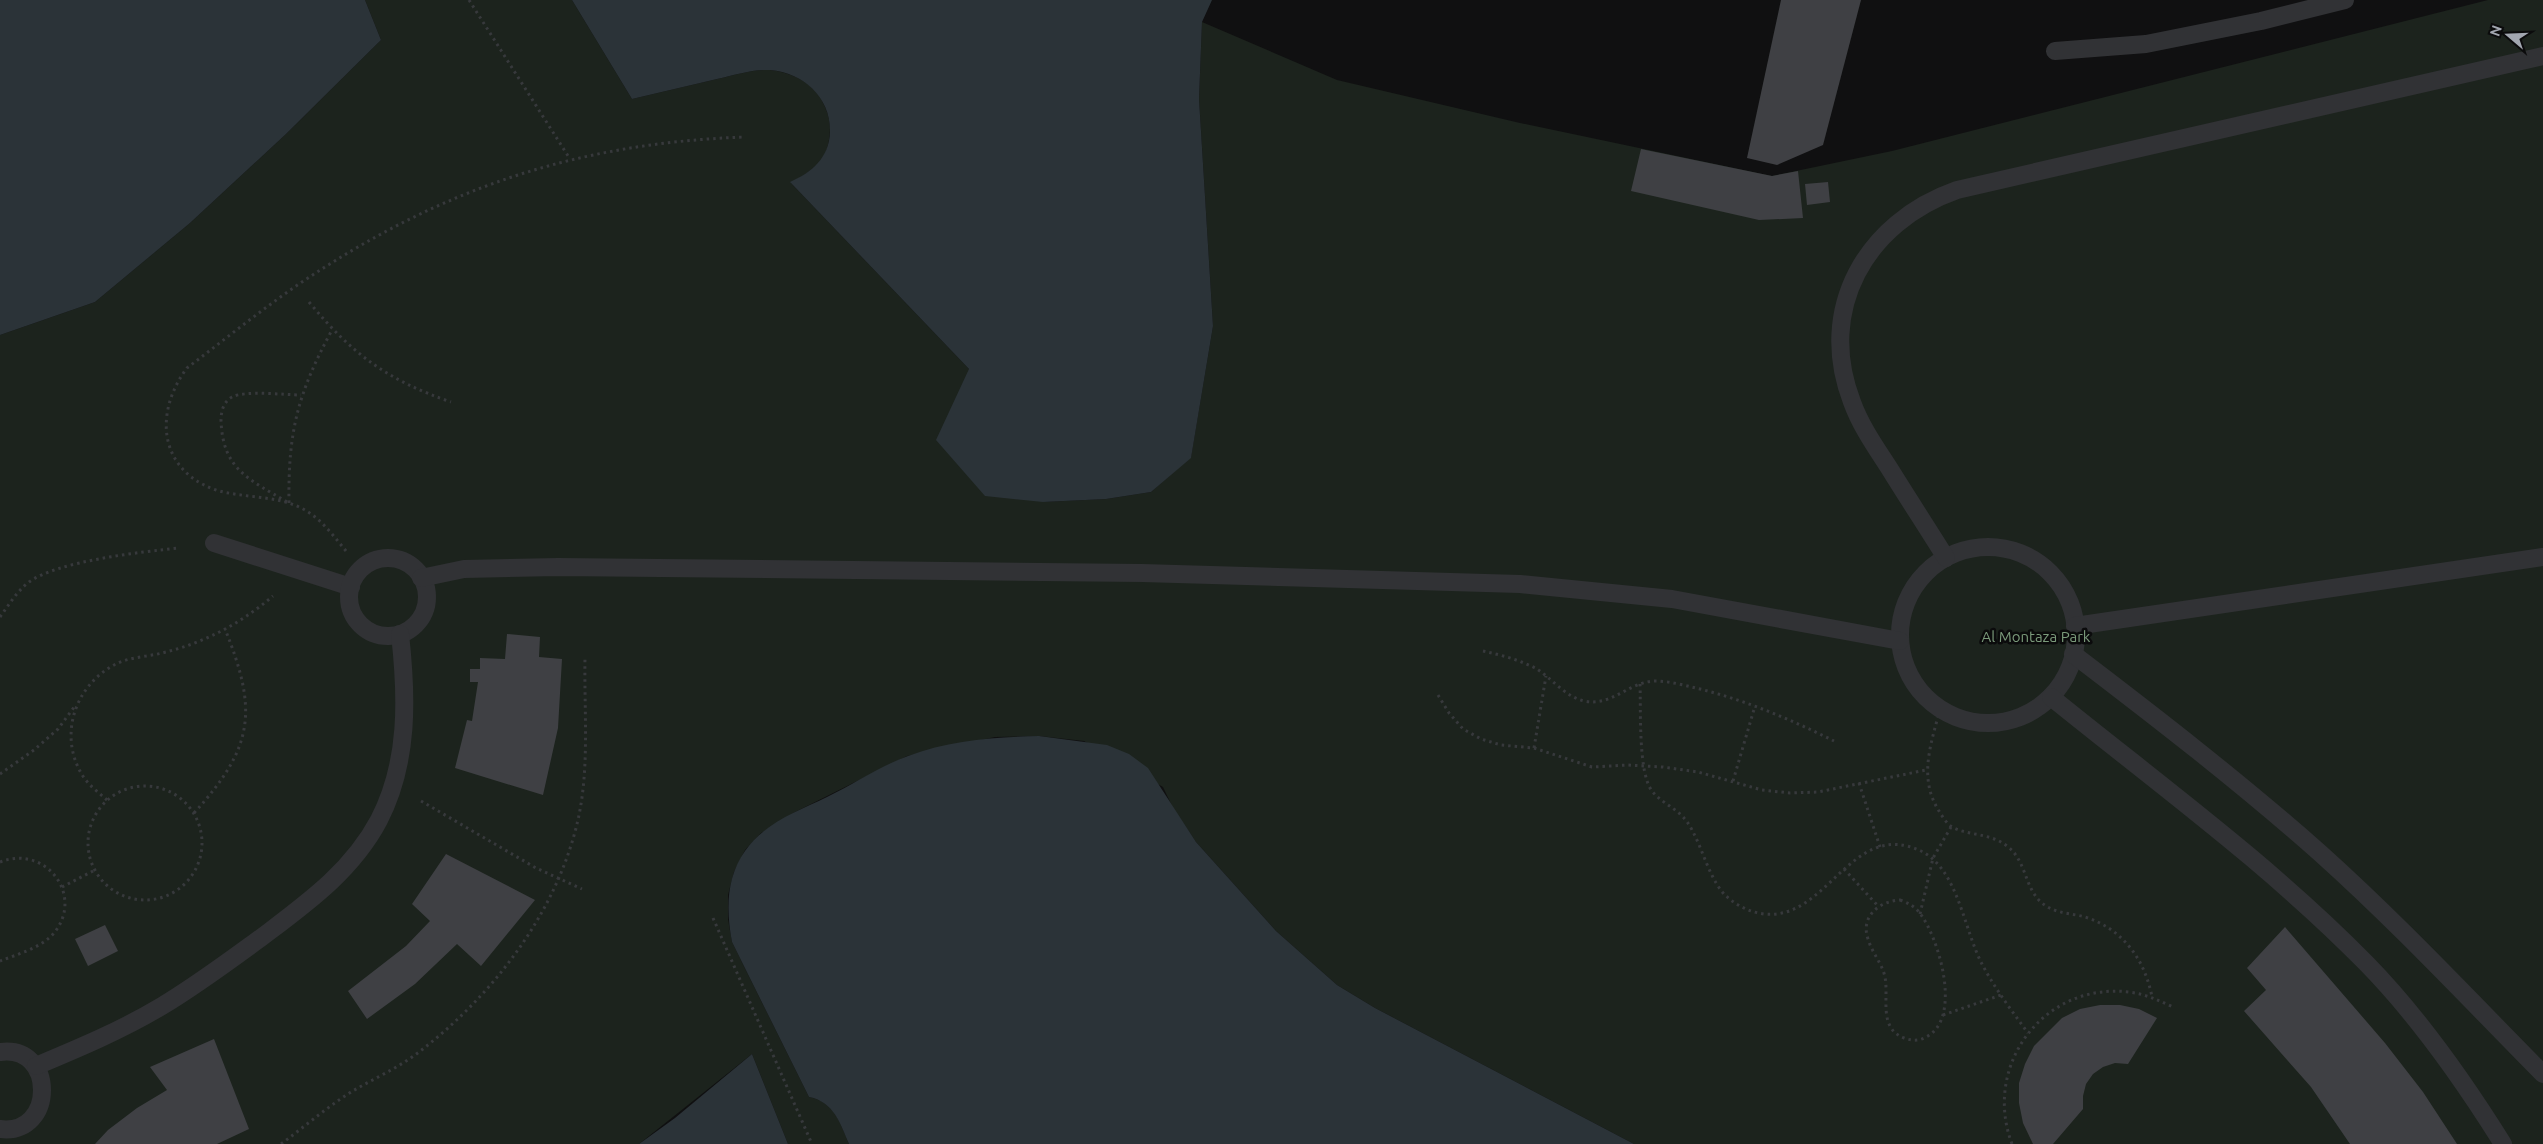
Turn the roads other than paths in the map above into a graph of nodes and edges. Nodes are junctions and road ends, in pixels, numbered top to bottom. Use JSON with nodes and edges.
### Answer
{"nodes":[{"id":1,"x":2344,"y":0,"type":"edge"},
{"id":2,"x":2055,"y":51,"type":"dead end"},
{"id":3,"x":2543,"y":56,"type":"edge"},
{"id":4,"x":214,"y":543,"type":"dead end"},
{"id":5,"x":2543,"y":556,"type":"edge"},
{"id":6,"x":1946,"y":558,"type":"junction"},
{"id":7,"x":422,"y":578,"type":"junction"},
{"id":8,"x":350,"y":586,"type":"junction"},
{"id":9,"x":2075,"y":626,"type":"junction"},
{"id":10,"x":400,"y":634,"type":"junction"},
{"id":11,"x":1900,"y":641,"type":"junction"},
{"id":12,"x":2073,"y":654,"type":"junction"},
{"id":13,"x":2051,"y":696,"type":"junction"},
{"id":14,"x":0,"y":1052,"type":"edge"},
{"id":15,"x":36,"y":1066,"type":"junction"},
{"id":16,"x":2543,"y":1074,"type":"edge"},
{"id":17,"x":0,"y":1129,"type":"edge"},
{"id":18,"x":2504,"y":1144,"type":"edge"}],
"edges":[{"from":1,"to":2,"type":"lane"},
{"from":3,"to":6,"type":"lane"},
{"from":4,"to":8,"type":"lane"},
{"from":5,"to":9,"type":"lane"},
{"from":6,"to":9,"type":"lane"},
{"from":6,"to":11,"type":"lane"},
{"from":7,"to":8,"type":"lane"},
{"from":7,"to":10,"type":"lane"},
{"from":7,"to":11,"type":"lane"},
{"from":8,"to":10,"type":"lane"},
{"from":9,"to":12,"type":"lane"},
{"from":10,"to":15,"type":"lane"},
{"from":11,"to":13,"type":"lane"},
{"from":12,"to":13,"type":"lane"},
{"from":12,"to":16,"type":"lane"},
{"from":13,"to":18,"type":"lane"},
{"from":14,"to":15,"type":"lane"},
{"from":15,"to":17,"type":"lane"}]}
